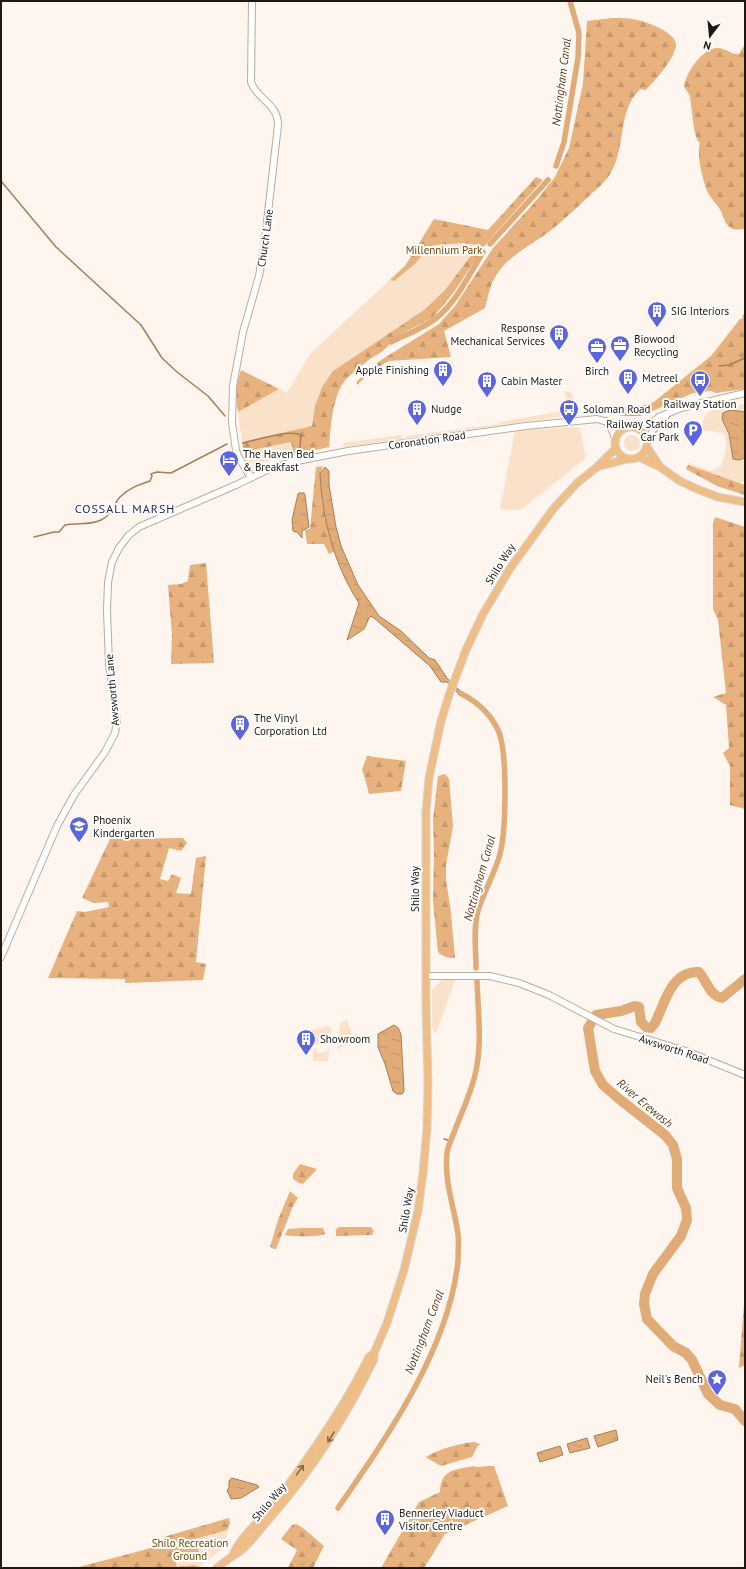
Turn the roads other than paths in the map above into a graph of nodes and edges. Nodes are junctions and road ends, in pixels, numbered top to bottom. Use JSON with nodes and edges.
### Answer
{"nodes":[{"id":1,"x":252,"y":1,"type":"edge"},
{"id":2,"x":745,"y":393,"type":"edge"},
{"id":3,"x":669,"y":413,"type":"junction"},
{"id":4,"x":606,"y":421,"type":"junction"},
{"id":5,"x":627,"y":428,"type":"junction"},
{"id":6,"x":637,"y":428,"type":"junction"},
{"id":7,"x":616,"y":440,"type":"junction"},
{"id":8,"x":647,"y":444,"type":"junction"},
{"id":9,"x":616,"y":448,"type":"junction"},
{"id":10,"x":639,"y":457,"type":"junction"},
{"id":11,"x":627,"y":459,"type":"junction"},
{"id":12,"x":597,"y":467,"type":"junction"},
{"id":13,"x":660,"y":467,"type":"junction"},
{"id":14,"x":251,"y":478,"type":"junction"},
{"id":15,"x":745,"y":502,"type":"edge"},
{"id":16,"x":1,"y":957,"type":"edge"},
{"id":17,"x":427,"y":976,"type":"junction"},
{"id":18,"x":745,"y":1075,"type":"edge"},
{"id":19,"x":217,"y":1568,"type":"edge"}],
"edges":[{"from":1,"to":14,"type":"street","name":"Church Lane"},
{"from":2,"to":3,"type":"street"},
{"from":3,"to":6,"type":"street"},
{"from":3,"to":8,"type":"street"},
{"from":4,"to":5,"type":"street","name":"Coronation Road"},
{"from":4,"to":7,"type":"street"},
{"from":4,"to":14,"type":"street","name":"Coronation Road"},
{"from":5,"to":6,"type":"main road"},
{"from":5,"to":7,"type":"main road"},
{"from":6,"to":8,"type":"main road"},
{"from":7,"to":9,"type":"main road"},
{"from":8,"to":10,"type":"main road"},
{"from":8,"to":13,"type":"main road"},
{"from":9,"to":11,"type":"main road"},
{"from":9,"to":12,"type":"main road","name":"Shilo Way"},
{"from":10,"to":11,"type":"main road"},
{"from":10,"to":13,"type":"main road"},
{"from":11,"to":12,"type":"main road","name":"Shilo Way"},
{"from":12,"to":17,"type":"main road","name":"Shilo Way"},
{"from":13,"to":15,"type":"main road"},
{"from":14,"to":16,"type":"street","name":"Awsworth Lane"},
{"from":17,"to":18,"type":"street","name":"Awsworth Road"},
{"from":17,"to":19,"type":"main road","name":"Shilo Way"}]}
